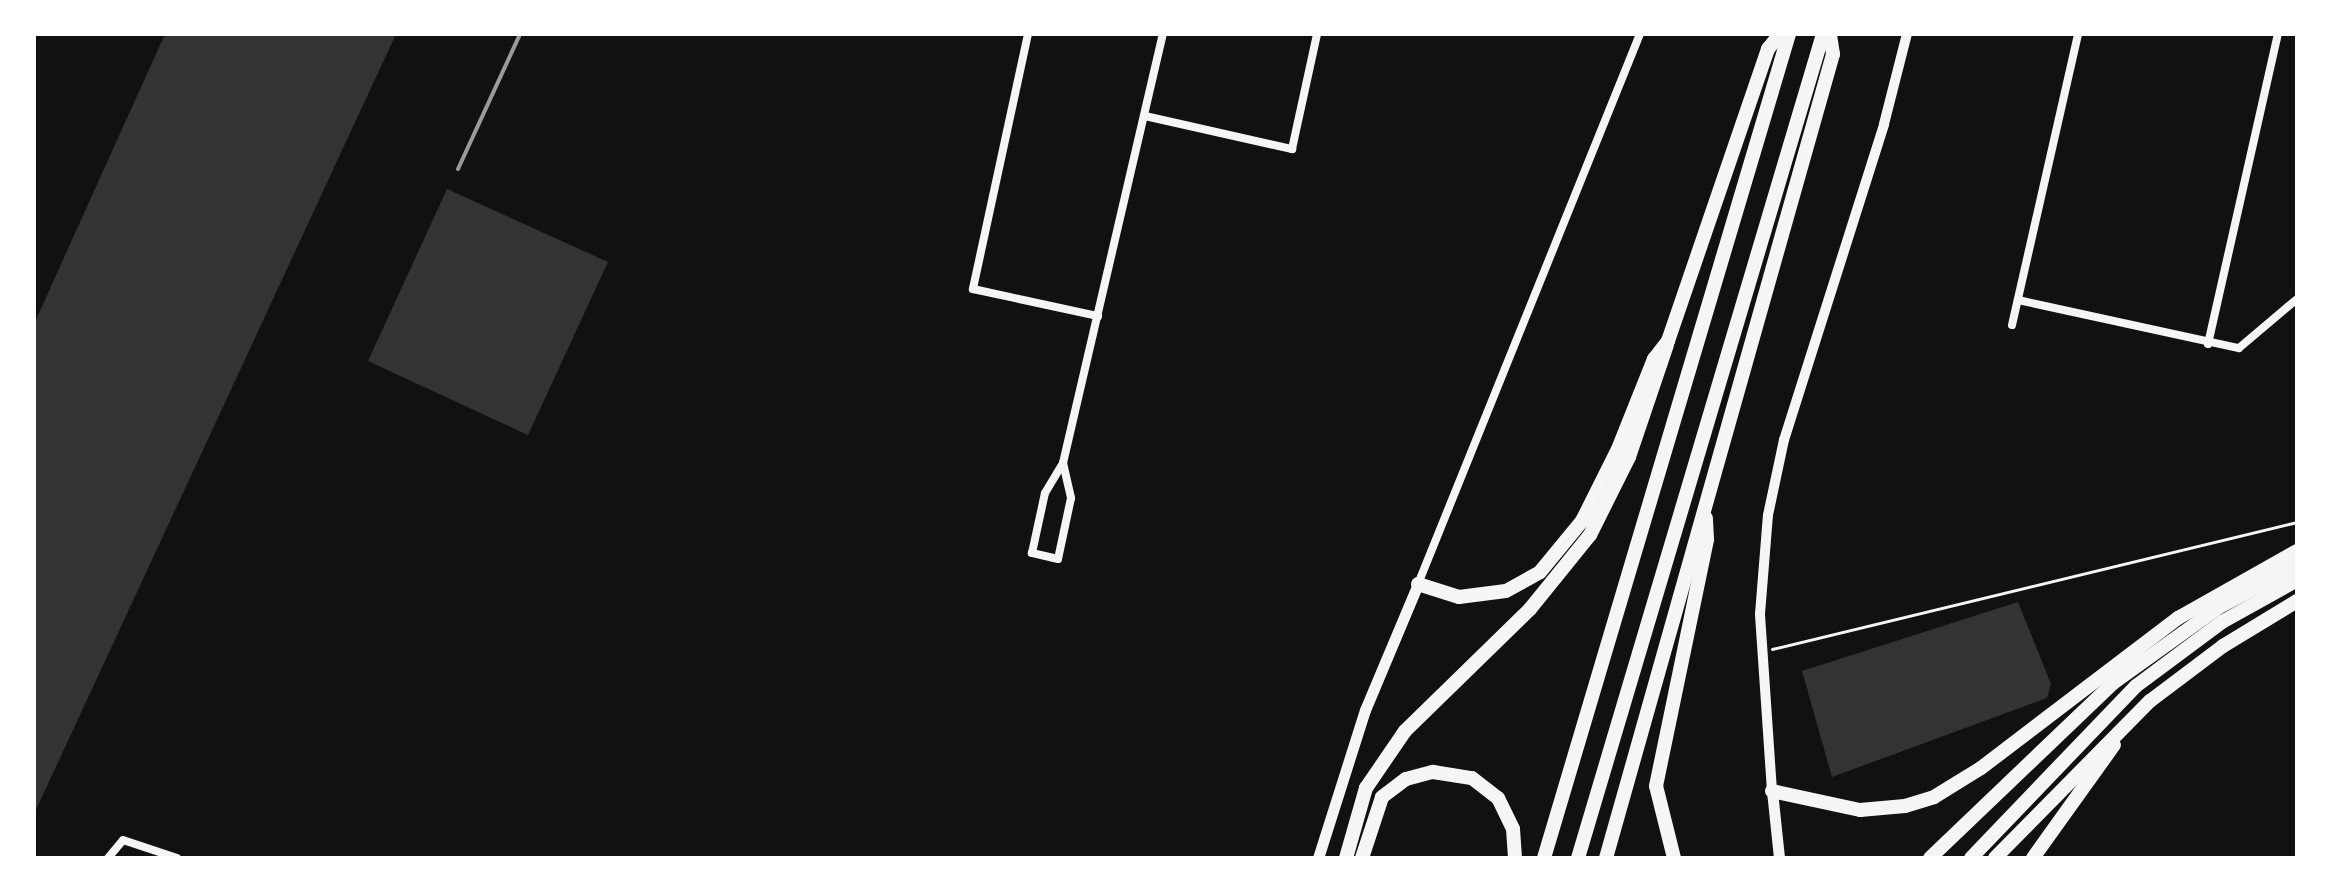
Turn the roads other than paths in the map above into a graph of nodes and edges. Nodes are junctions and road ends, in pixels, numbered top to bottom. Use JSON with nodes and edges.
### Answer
{"nodes":[{"id":1,"x":1028,"y":34,"type":"edge"},
{"id":2,"x":1163,"y":34,"type":"edge"},
{"id":3,"x":1317,"y":34,"type":"edge"},
{"id":4,"x":1640,"y":34,"type":"edge"},
{"id":5,"x":1780,"y":34,"type":"edge"},
{"id":6,"x":1789,"y":34,"type":"edge"},
{"id":7,"x":1823,"y":34,"type":"edge"},
{"id":8,"x":1830,"y":34,"type":"edge"},
{"id":9,"x":1907,"y":34,"type":"edge"},
{"id":10,"x":2078,"y":34,"type":"edge"},
{"id":11,"x":2278,"y":34,"type":"edge"},
{"id":12,"x":1145,"y":116,"type":"junction"},
{"id":13,"x":2297,"y":299,"type":"edge"},
{"id":14,"x":2018,"y":300,"type":"junction"},
{"id":15,"x":1098,"y":316,"type":"junction"},
{"id":16,"x":2012,"y":325,"type":"dead end"},
{"id":17,"x":1668,"y":341,"type":"junction"},
{"id":18,"x":2208,"y":344,"type":"junction"},
{"id":19,"x":1063,"y":463,"type":"junction"},
{"id":20,"x":1706,"y":518,"type":"junction"},
{"id":21,"x":2297,"y":551,"type":"edge"},
{"id":22,"x":2297,"y":566,"type":"edge"},
{"id":23,"x":2297,"y":580,"type":"edge"},
{"id":24,"x":1418,"y":584,"type":"junction"},
{"id":25,"x":2297,"y":601,"type":"edge"},
{"id":26,"x":2150,"y":701,"type":"junction"},
{"id":27,"x":1772,"y":791,"type":"junction"},
{"id":28,"x":108,"y":858,"type":"edge"},
{"id":29,"x":177,"y":858,"type":"edge"},
{"id":30,"x":1318,"y":858,"type":"edge"},
{"id":31,"x":1346,"y":858,"type":"edge"},
{"id":32,"x":1362,"y":858,"type":"edge"},
{"id":33,"x":1515,"y":858,"type":"edge"},
{"id":34,"x":1544,"y":858,"type":"edge"},
{"id":35,"x":1578,"y":858,"type":"edge"},
{"id":36,"x":1606,"y":858,"type":"edge"},
{"id":37,"x":1674,"y":858,"type":"edge"},
{"id":38,"x":1779,"y":858,"type":"edge"},
{"id":39,"x":1930,"y":858,"type":"edge"},
{"id":40,"x":1971,"y":858,"type":"edge"},
{"id":41,"x":1995,"y":858,"type":"edge"},
{"id":42,"x":2033,"y":858,"type":"edge"}],
"edges":[{"from":1,"to":15,"type":"street"},
{"from":2,"to":12,"type":"street"},
{"from":3,"to":12,"type":"street"},
{"from":4,"to":24,"type":"street"},
{"from":5,"to":17,"type":"highway"},
{"from":6,"to":34,"type":"highway"},
{"from":7,"to":35,"type":"highway"},
{"from":8,"to":20,"type":"highway"},
{"from":9,"to":27,"type":"street"},
{"from":10,"to":14,"type":"street"},
{"from":11,"to":18,"type":"street"},
{"from":12,"to":15,"type":"street"},
{"from":13,"to":18,"type":"street"},
{"from":14,"to":16,"type":"street"},
{"from":14,"to":18,"type":"street"},
{"from":15,"to":19,"type":"street"},
{"from":17,"to":24,"type":"highway"},
{"from":17,"to":31,"type":"highway"},
{"from":19,"to":19,"type":"street"},
{"from":20,"to":36,"type":"highway"},
{"from":20,"to":37,"type":"highway"},
{"from":21,"to":27,"type":"highway"},
{"from":22,"to":39,"type":"highway"},
{"from":23,"to":40,"type":"highway"},
{"from":24,"to":30,"type":"main road"},
{"from":25,"to":26,"type":"highway"},
{"from":26,"to":41,"type":"highway"},
{"from":26,"to":42,"type":"highway"},
{"from":27,"to":38,"type":"main road"},
{"from":28,"to":29,"type":"street"},
{"from":32,"to":33,"type":"highway"}]}
